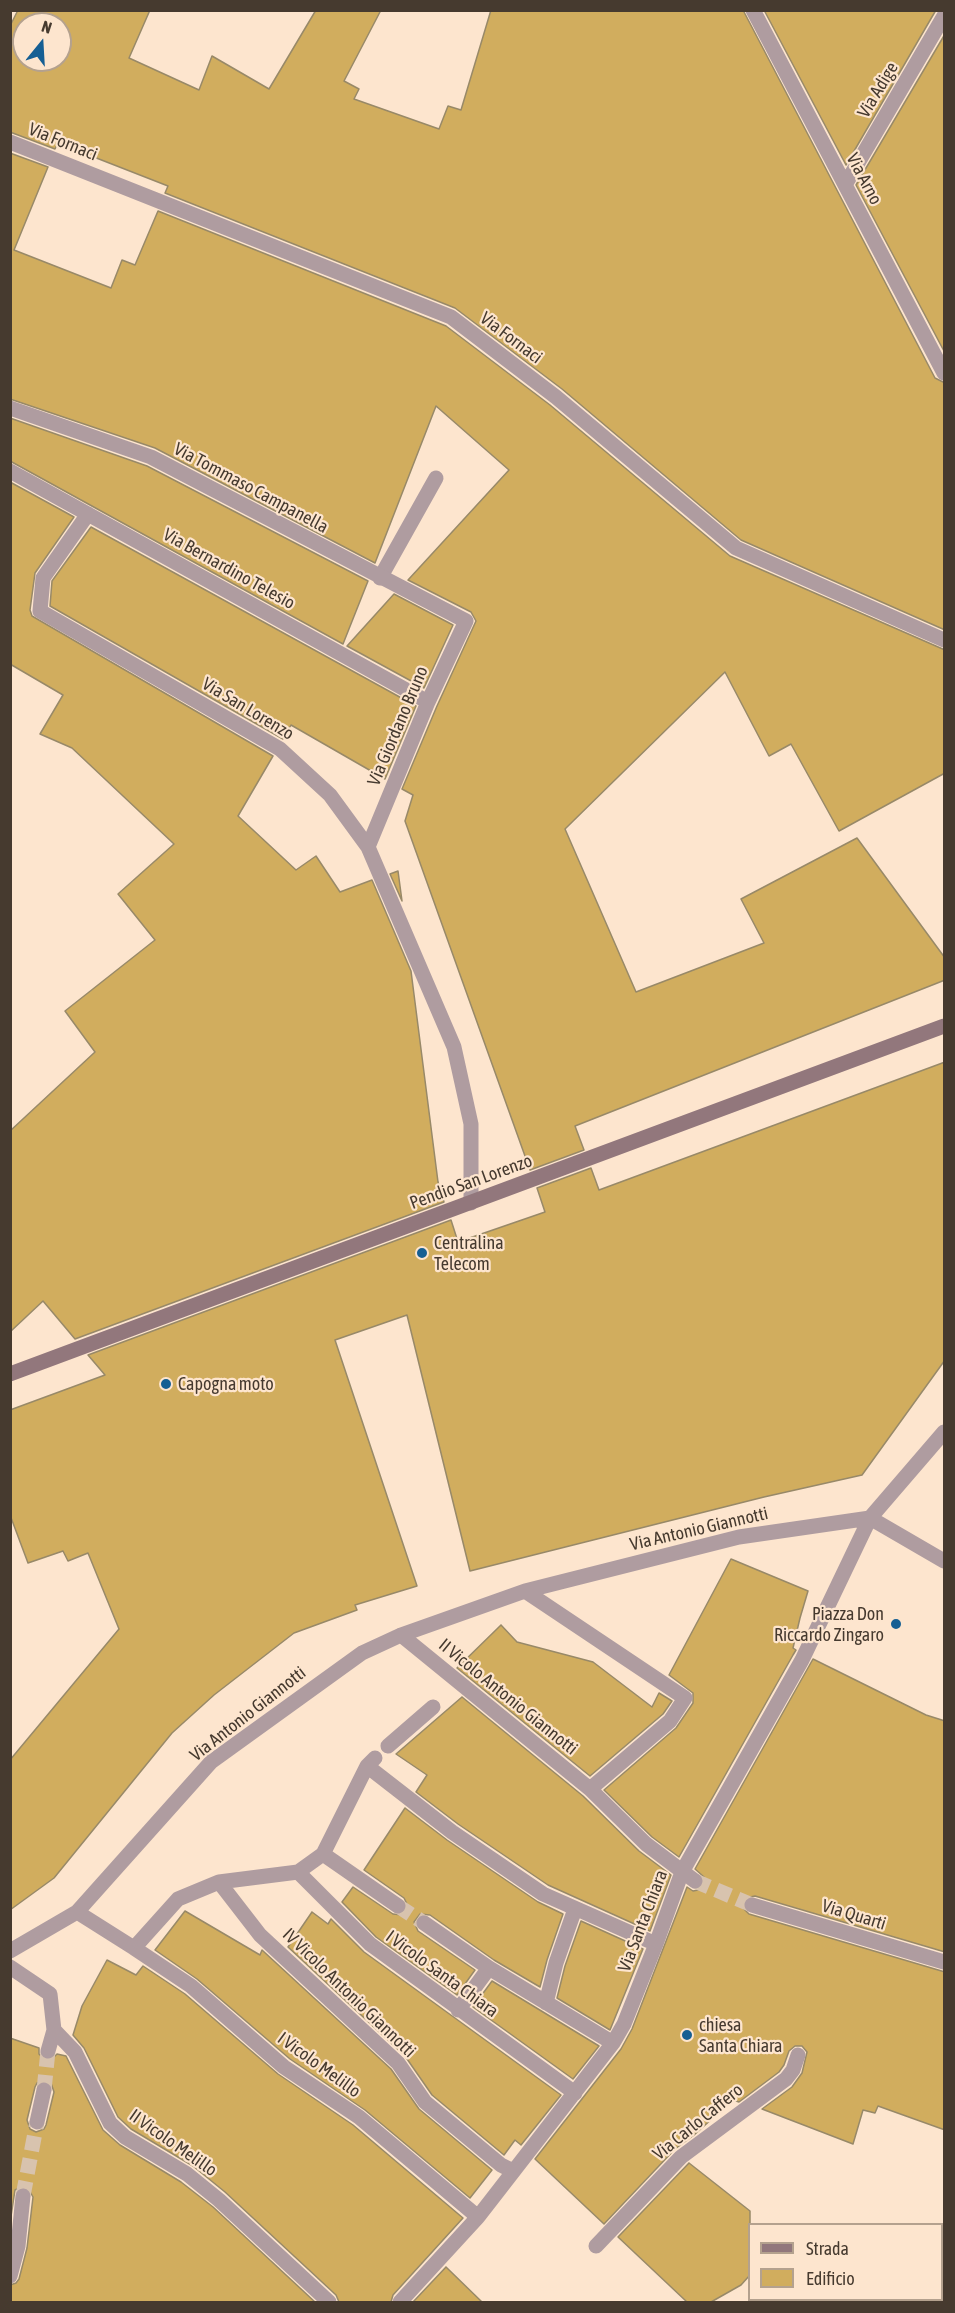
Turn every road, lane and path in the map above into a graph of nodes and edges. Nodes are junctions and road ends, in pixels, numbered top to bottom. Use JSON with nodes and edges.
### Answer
{"nodes":[{"id":1,"x":753,"y":10,"type":"edge"},
{"id":2,"x":945,"y":16,"type":"edge"},
{"id":3,"x":10,"y":142,"type":"edge"},
{"id":4,"x":844,"y":185,"type":"junction"},
{"id":5,"x":943,"y":368,"type":"edge"},
{"id":6,"x":10,"y":408,"type":"edge"},
{"id":7,"x":10,"y":471,"type":"edge"},
{"id":8,"x":436,"y":478,"type":"dead end"},
{"id":9,"x":88,"y":514,"type":"junction"},
{"id":10,"x":380,"y":578,"type":"junction"},
{"id":11,"x":466,"y":621,"type":"joint"},
{"id":12,"x":945,"y":640,"type":"edge"},
{"id":13,"x":428,"y":702,"type":"junction"},
{"id":14,"x":368,"y":847,"type":"junction"},
{"id":15,"x":945,"y":1026,"type":"edge"},
{"id":16,"x":471,"y":1203,"type":"junction"},
{"id":17,"x":10,"y":1374,"type":"edge"},
{"id":18,"x":945,"y":1432,"type":"edge"},
{"id":19,"x":870,"y":1518,"type":"junction"},
{"id":20,"x":945,"y":1562,"type":"edge"},
{"id":21,"x":525,"y":1591,"type":"junction"},
{"id":22,"x":401,"y":1635,"type":"junction"},
{"id":23,"x":433,"y":1707,"type":"dead end"},
{"id":24,"x":388,"y":1746,"type":"dead end"},
{"id":25,"x":590,"y":1789,"type":"junction"},
{"id":26,"x":323,"y":1854,"type":"junction"},
{"id":27,"x":298,"y":1872,"type":"junction"},
{"id":28,"x":682,"y":1872,"type":"junction"},
{"id":29,"x":695,"y":1881,"type":"tunnel mouth"},
{"id":30,"x":219,"y":1882,"type":"junction"},
{"id":31,"x":752,"y":1905,"type":"tunnel mouth"},
{"id":32,"x":398,"y":1906,"type":"tunnel mouth"},
{"id":33,"x":575,"y":1909,"type":"junction"},
{"id":34,"x":77,"y":1912,"type":"junction"},
{"id":35,"x":424,"y":1923,"type":"tunnel mouth"},
{"id":36,"x":656,"y":1944,"type":"junction"},
{"id":37,"x":134,"y":1947,"type":"junction"},
{"id":38,"x":10,"y":1951,"type":"edge"},
{"id":39,"x":945,"y":1962,"type":"edge"},
{"id":40,"x":10,"y":1967,"type":"edge"},
{"id":41,"x":489,"y":1968,"type":"junction"},
{"id":42,"x":546,"y":2003,"type":"junction"},
{"id":43,"x":458,"y":2010,"type":"junction"},
{"id":44,"x":54,"y":2030,"type":"junction"},
{"id":45,"x":613,"y":2043,"type":"junction"},
{"id":46,"x":48,"y":2051,"type":"tunnel mouth"},
{"id":47,"x":798,"y":2055,"type":"dead end"},
{"id":48,"x":44,"y":2090,"type":"tunnel mouth"},
{"id":49,"x":575,"y":2093,"type":"junction"},
{"id":50,"x":37,"y":2122,"type":"tunnel mouth"},
{"id":51,"x":513,"y":2171,"type":"junction"},
{"id":52,"x":23,"y":2196,"type":"tunnel mouth"},
{"id":53,"x":478,"y":2217,"type":"junction"},
{"id":54,"x":596,"y":2246,"type":"dead end"},
{"id":55,"x":10,"y":2276,"type":"edge"},
{"id":56,"x":329,"y":2302,"type":"edge"},
{"id":57,"x":400,"y":2302,"type":"edge"}],
"edges":[{"from":1,"to":4,"type":"street","name":"Via Arno"},
{"from":2,"to":4,"type":"street","name":"Via Adige"},
{"from":3,"to":12,"type":"street","name":"Via Fornaci"},
{"from":4,"to":5,"type":"street","name":"Via Arno"},
{"from":6,"to":10,"type":"street","name":"Via Tommaso Campanella"},
{"from":7,"to":9,"type":"street","name":"Via Bernardino Telesio"},
{"from":8,"to":10,"type":"street"},
{"from":9,"to":13,"type":"street","name":"Via Bernardino Telesio"},
{"from":9,"to":14,"type":"street","name":"Via San Lorenzo"},
{"from":10,"to":11,"type":"street","name":"Via Tommaso Campanella"},
{"from":11,"to":13,"type":"street","name":"Via Giordano Bruno"},
{"from":13,"to":14,"type":"street","name":"Via Giordano Bruno"},
{"from":14,"to":16,"type":"street","name":"Via San Lorenzo"},
{"from":15,"to":16,"type":"street","name":"Pendio San Lorenzo"},
{"from":16,"to":17,"type":"street","name":"Pendio San Lorenzo"},
{"from":18,"to":19,"type":"street","name":"Via Santa Chiara"},
{"from":19,"to":20,"type":"street"},
{"from":19,"to":21,"type":"street","name":"Via Antonio Giannotti"},
{"from":19,"to":28,"type":"street","name":"Via Santa Chiara"},
{"from":21,"to":22,"type":"street","name":"Via Antonio Giannotti"},
{"from":21,"to":25,"type":"street"},
{"from":22,"to":25,"type":"street","name":"II Vicolo Antonio Giannotti"},
{"from":22,"to":34,"type":"street","name":"Via Antonio Giannotti"},
{"from":23,"to":24,"type":"street"},
{"from":25,"to":28,"type":"street","name":"II Vicolo Antonio Giannotti"},
{"from":26,"to":27,"type":"street"},
{"from":26,"to":32,"type":"street"},
{"from":26,"to":33,"type":"street"},
{"from":27,"to":30,"type":"street"},
{"from":27,"to":43,"type":"street","name":"I Vicolo Santa Chiara"},
{"from":28,"to":29,"type":"street"},
{"from":28,"to":36,"type":"street","name":"Via Santa Chiara"},
{"from":30,"to":37,"type":"street"},
{"from":30,"to":51,"type":"street","name":"IV Vicolo Antonio Giannotti"},
{"from":31,"to":39,"type":"street","name":"Via Quarti"},
{"from":33,"to":36,"type":"street"},
{"from":33,"to":42,"type":"street"},
{"from":34,"to":37,"type":"street"},
{"from":34,"to":38,"type":"street","name":"Via Antonio Giannotti"},
{"from":35,"to":41,"type":"street"},
{"from":36,"to":45,"type":"street","name":"Via Santa Chiara"},
{"from":37,"to":53,"type":"street","name":"I Vicolo Melillo"},
{"from":40,"to":44,"type":"street"},
{"from":41,"to":42,"type":"street"},
{"from":41,"to":43,"type":"street"},
{"from":42,"to":45,"type":"street"},
{"from":43,"to":49,"type":"street","name":"I Vicolo Santa Chiara"},
{"from":44,"to":46,"type":"street"},
{"from":44,"to":56,"type":"street","name":"II Vicolo Melillo"},
{"from":45,"to":49,"type":"street","name":"Via Santa Chiara"},
{"from":47,"to":54,"type":"street","name":"Via Carlo Caffero"},
{"from":48,"to":50,"type":"street"},
{"from":49,"to":51,"type":"street","name":"Via Santa Chiara"},
{"from":51,"to":53,"type":"street","name":"Via Santa Chiara"},
{"from":52,"to":55,"type":"street"},
{"from":53,"to":57,"type":"street","name":"Via Santa Chiara"}]}
